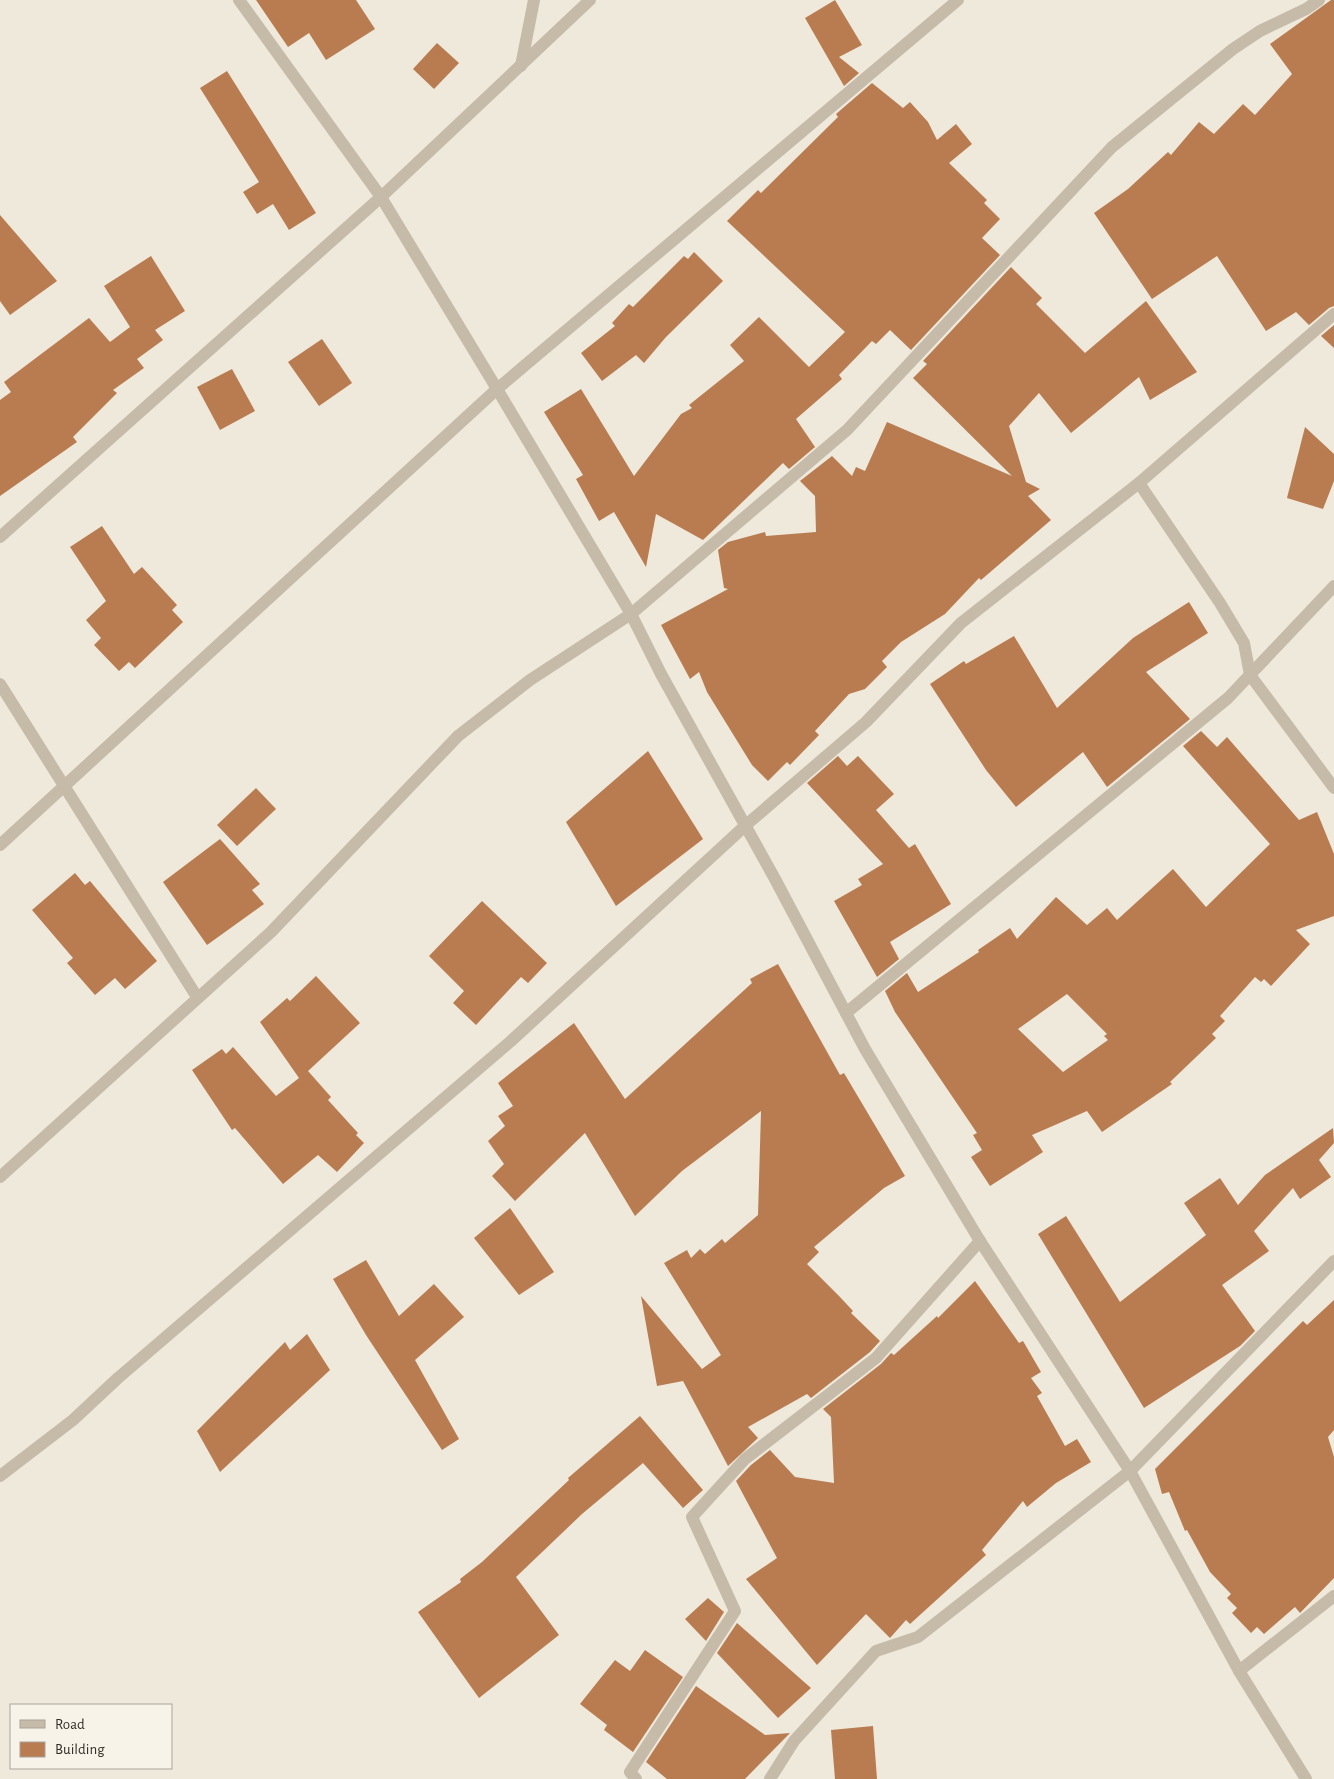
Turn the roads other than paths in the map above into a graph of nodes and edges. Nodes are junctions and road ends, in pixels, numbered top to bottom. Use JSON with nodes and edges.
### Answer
{"nodes":[{"id":1,"x":240,"y":0,"type":"edge"},
{"id":2,"x":534,"y":0,"type":"edge"},
{"id":3,"x":590,"y":0,"type":"edge"},
{"id":4,"x":958,"y":0,"type":"edge"},
{"id":5,"x":1319,"y":0,"type":"edge"},
{"id":6,"x":521,"y":66,"type":"junction"},
{"id":7,"x":381,"y":197,"type":"junction"},
{"id":8,"x":1334,"y":314,"type":"edge"},
{"id":9,"x":497,"y":390,"type":"junction"},
{"id":10,"x":1139,"y":483,"type":"junction"},
{"id":11,"x":0,"y":537,"type":"edge"},
{"id":12,"x":1334,"y":586,"type":"edge"},
{"id":13,"x":631,"y":614,"type":"junction"},
{"id":14,"x":1250,"y":675,"type":"junction"},
{"id":15,"x":0,"y":684,"type":"edge"},
{"id":16,"x":64,"y":788,"type":"junction"},
{"id":17,"x":1334,"y":788,"type":"edge"},
{"id":18,"x":746,"y":825,"type":"junction"},
{"id":19,"x":0,"y":845,"type":"edge"},
{"id":20,"x":197,"y":997,"type":"junction"},
{"id":21,"x":846,"y":1013,"type":"junction"},
{"id":22,"x":0,"y":1177,"type":"edge"},
{"id":23,"x":980,"y":1241,"type":"junction"},
{"id":24,"x":1334,"y":1260,"type":"edge"},
{"id":25,"x":1130,"y":1471,"type":"junction"},
{"id":26,"x":0,"y":1476,"type":"edge"},
{"id":27,"x":1334,"y":1596,"type":"edge"},
{"id":28,"x":1239,"y":1672,"type":"junction"},
{"id":29,"x":636,"y":1779,"type":"edge"},
{"id":30,"x":770,"y":1779,"type":"edge"},
{"id":31,"x":1306,"y":1779,"type":"edge"}],
"edges":[{"from":1,"to":7,"type":"street"},
{"from":2,"to":6,"type":"street"},
{"from":3,"to":6,"type":"street"},
{"from":4,"to":9,"type":"street"},
{"from":5,"to":13,"type":"street"},
{"from":6,"to":7,"type":"street"},
{"from":7,"to":9,"type":"street"},
{"from":7,"to":11,"type":"street"},
{"from":8,"to":10,"type":"street"},
{"from":9,"to":13,"type":"street"},
{"from":9,"to":16,"type":"street"},
{"from":10,"to":14,"type":"street"},
{"from":10,"to":18,"type":"street"},
{"from":12,"to":14,"type":"street"},
{"from":13,"to":18,"type":"street"},
{"from":13,"to":20,"type":"street"},
{"from":14,"to":17,"type":"street"},
{"from":14,"to":21,"type":"street"},
{"from":15,"to":16,"type":"street"},
{"from":16,"to":19,"type":"street"},
{"from":16,"to":20,"type":"street"},
{"from":18,"to":21,"type":"street"},
{"from":18,"to":26,"type":"street"},
{"from":20,"to":22,"type":"street"},
{"from":21,"to":23,"type":"street"},
{"from":23,"to":25,"type":"street"},
{"from":23,"to":29,"type":"street"},
{"from":24,"to":25,"type":"street"},
{"from":25,"to":28,"type":"street"},
{"from":25,"to":30,"type":"street"},
{"from":27,"to":28,"type":"street"},
{"from":28,"to":31,"type":"street"}]}
